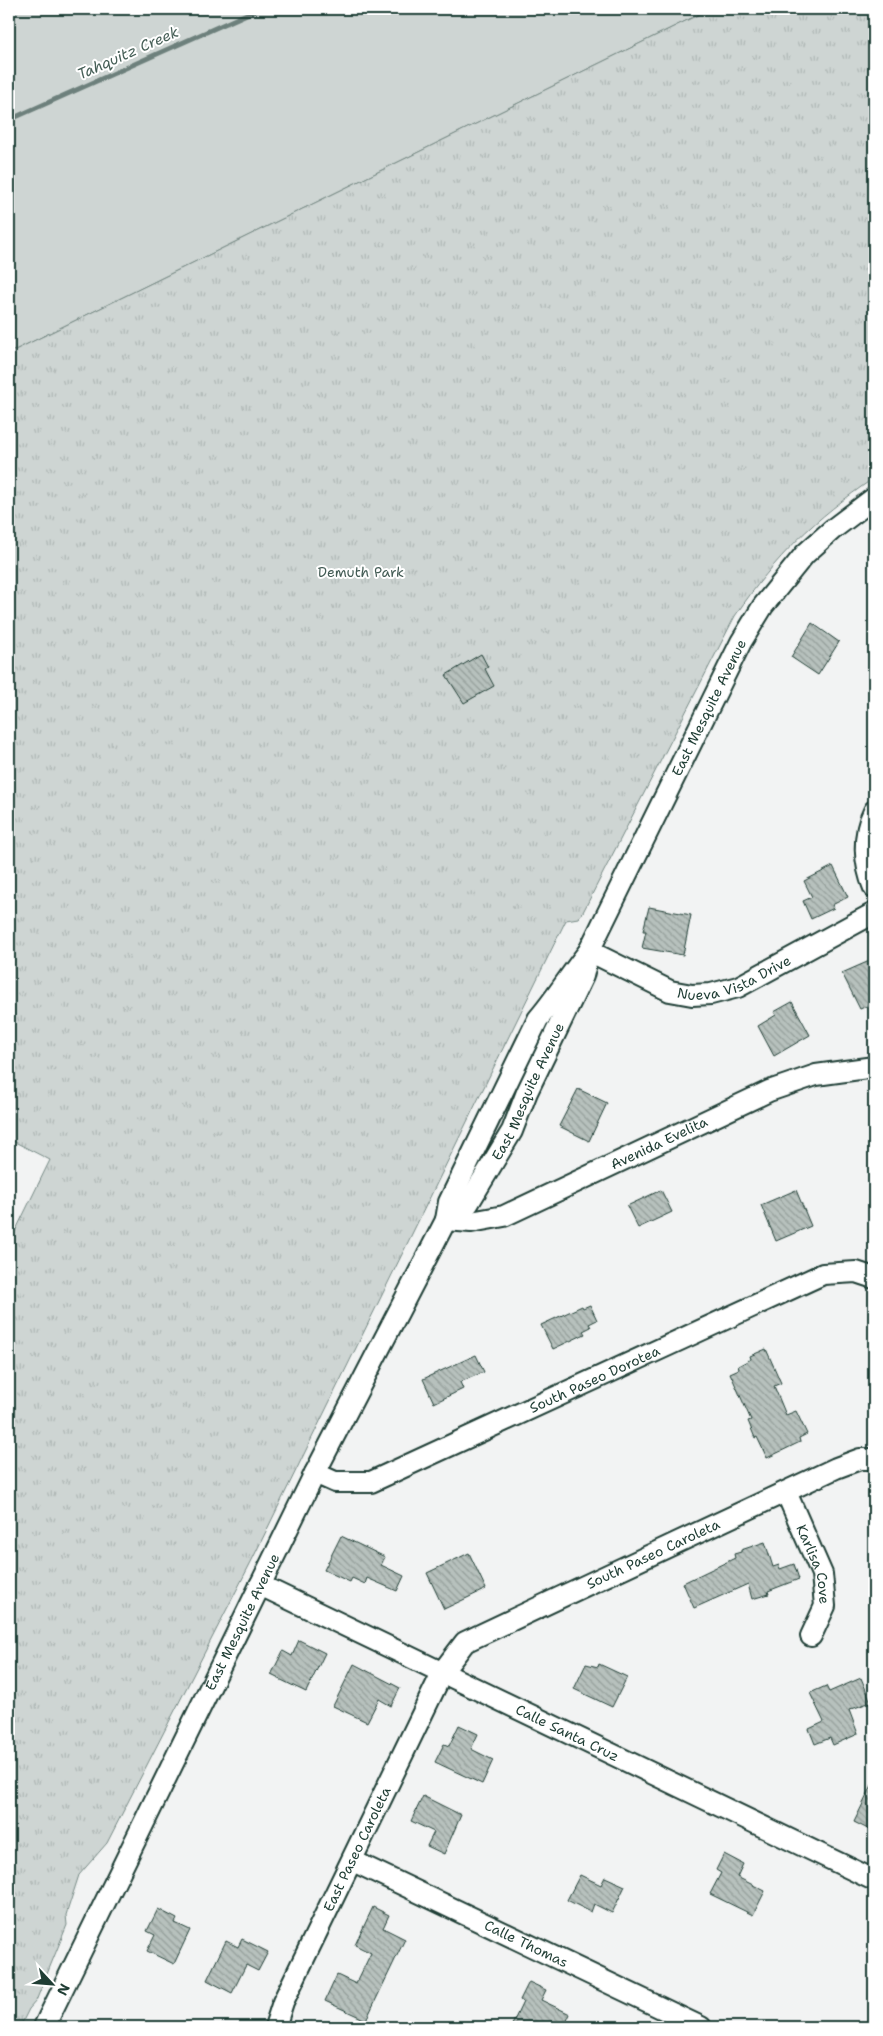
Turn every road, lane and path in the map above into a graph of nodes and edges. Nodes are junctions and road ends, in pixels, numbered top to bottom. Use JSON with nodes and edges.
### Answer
{"nodes":[{"id":1,"x":874,"y":498,"type":"edge"},
{"id":2,"x":874,"y":811,"type":"edge"},
{"id":3,"x":874,"y":888,"type":"edge"},
{"id":4,"x":874,"y":913,"type":"edge"},
{"id":5,"x":589,"y":951,"type":"junction"},
{"id":6,"x":874,"y":1067,"type":"edge"},
{"id":7,"x":446,"y":1220,"type":"junction"},
{"id":8,"x":874,"y":1278,"type":"edge"},
{"id":9,"x":874,"y":1459,"type":"edge"},
{"id":10,"x":315,"y":1473,"type":"junction"},
{"id":11,"x":786,"y":1492,"type":"junction"},
{"id":12,"x":260,"y":1585,"type":"junction"},
{"id":13,"x":812,"y":1636,"type":"dead end"},
{"id":14,"x":443,"y":1671,"type":"junction"},
{"id":15,"x":353,"y":1861,"type":"junction"},
{"id":16,"x":874,"y":1880,"type":"edge"},
{"id":17,"x":44,"y":2027,"type":"edge"},
{"id":18,"x":275,"y":2027,"type":"edge"},
{"id":19,"x":700,"y":2027,"type":"edge"}],
"edges":[{"from":1,"to":5,"type":"street","name":"East Mesquite Avenue"},
{"from":2,"to":3,"type":"street"},
{"from":4,"to":5,"type":"street","name":"Nueva Vista Drive"},
{"from":5,"to":7,"type":"street","name":"East Mesquite Avenue"},
{"from":5,"to":7,"type":"street","name":"East Mesquite Avenue"},
{"from":6,"to":7,"type":"street","name":"Avenida Evelita"},
{"from":7,"to":10,"type":"street","name":"East Mesquite Avenue"},
{"from":8,"to":10,"type":"street","name":"South Paseo Dorotea"},
{"from":9,"to":11,"type":"street","name":"South Paseo Caroleta"},
{"from":10,"to":12,"type":"street","name":"East Mesquite Avenue"},
{"from":11,"to":13,"type":"street","name":"Karlisa Cove"},
{"from":11,"to":14,"type":"street","name":"South Paseo Caroleta"},
{"from":12,"to":14,"type":"street","name":"Calle Santa Cruz"},
{"from":12,"to":17,"type":"street","name":"East Mesquite Avenue"},
{"from":14,"to":15,"type":"street","name":"East Paseo Caroleta"},
{"from":14,"to":16,"type":"street","name":"Calle Santa Cruz"},
{"from":15,"to":18,"type":"street","name":"East Paseo Caroleta"},
{"from":15,"to":19,"type":"street","name":"Calle Thomas"}]}
